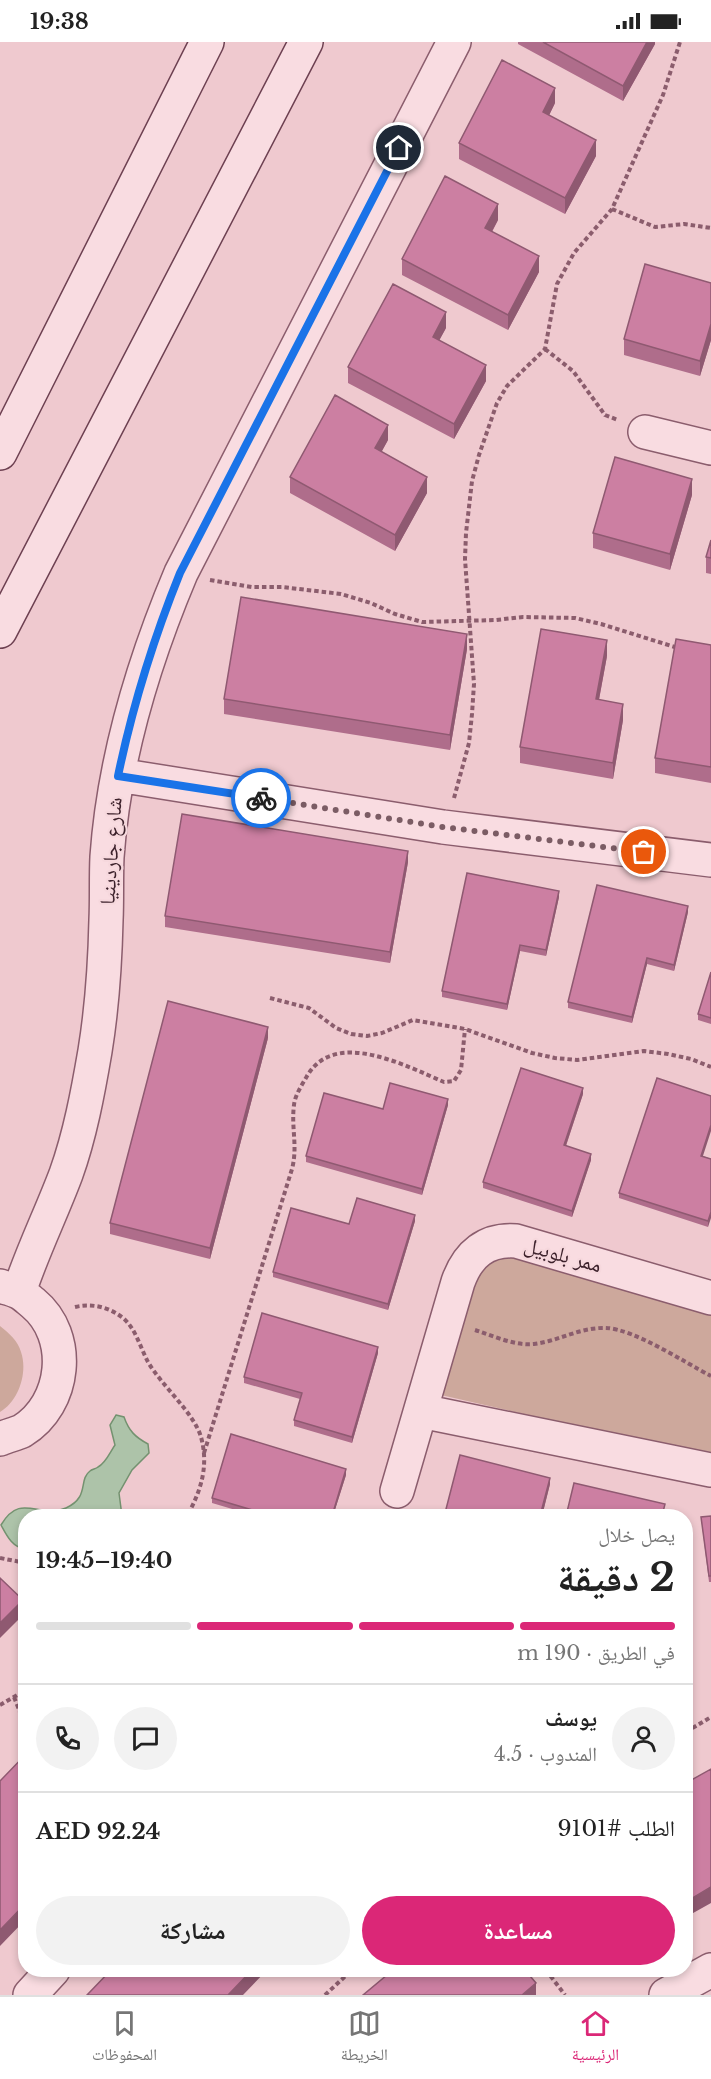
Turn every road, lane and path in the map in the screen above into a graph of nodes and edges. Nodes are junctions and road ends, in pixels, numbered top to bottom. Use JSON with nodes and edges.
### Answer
{"nodes":[{"id":1,"x":207,"y":42,"type":"edge"},
{"id":2,"x":306,"y":42,"type":"edge"},
{"id":3,"x":454,"y":42,"type":"edge"},
{"id":4,"x":680,"y":42,"type":"edge"},
{"id":5,"x":612,"y":209,"type":"junction"},
{"id":6,"x":711,"y":228,"type":"edge"},
{"id":7,"x":544,"y":349,"type":"junction"},
{"id":8,"x":645,"y":432,"type":"joint"},
{"id":9,"x":711,"y":448,"type":"edge"},
{"id":10,"x":0,"y":453,"type":"edge"},
{"id":11,"x":180,"y":573,"type":"junction"},
{"id":12,"x":470,"y":621,"type":"junction"},
{"id":13,"x":0,"y":631,"type":"edge"},
{"id":14,"x":684,"y":649,"type":"edge"},
{"id":15,"x":118,"y":776,"type":"junction"},
{"id":16,"x":443,"y":827,"type":"junction"},
{"id":17,"x":711,"y":860,"type":"edge"},
{"id":18,"x":270,"y":998,"type":"dead end"},
{"id":19,"x":465,"y":1029,"type":"junction"},
{"id":20,"x":711,"y":1067,"type":"edge"},
{"id":21,"x":10,"y":1289,"type":"edge"},
{"id":22,"x":711,"y":1298,"type":"edge"},
{"id":23,"x":66,"y":1309,"type":"dead end"},
{"id":24,"x":448,"y":1320,"type":"junction"},
{"id":25,"x":711,"y":1376,"type":"edge"},
{"id":26,"x":421,"y":1411,"type":"junction"},
{"id":27,"x":0,"y":1439,"type":"edge"},
{"id":28,"x":204,"y":1453,"type":"junction"},
{"id":29,"x":711,"y":1470,"type":"edge"},
{"id":30,"x":397,"y":1491,"type":"dead end"},
{"id":31,"x":190,"y":1509,"type":"edge"},
{"id":32,"x":0,"y":1558,"type":"edge"},
{"id":33,"x":18,"y":1561,"type":"edge"},
{"id":34,"x":18,"y":1695,"type":"edge"},
{"id":35,"x":14,"y":1697,"type":"junction"},
{"id":36,"x":0,"y":1705,"type":"edge"},
{"id":37,"x":18,"y":1705,"type":"edge"},
{"id":38,"x":711,"y":1718,"type":"edge"},
{"id":39,"x":693,"y":1728,"type":"edge"},
{"id":40,"x":711,"y":1970,"type":"edge"},
{"id":41,"x":47,"y":1977,"type":"edge"},
{"id":42,"x":344,"y":1977,"type":"edge"},
{"id":43,"x":551,"y":1977,"type":"edge"},
{"id":44,"x":30,"y":1995,"type":"edge"},
{"id":45,"x":325,"y":1995,"type":"edge"},
{"id":46,"x":565,"y":1995,"type":"edge"},
{"id":47,"x":666,"y":1995,"type":"edge"}],
"edges":[{"from":1,"to":10,"type":"street"},
{"from":2,"to":13,"type":"street"},
{"from":3,"to":11,"type":"street","name":"شارع جاردينيا"},
{"from":4,"to":5,"type":"path"},
{"from":5,"to":6,"type":"path"},
{"from":5,"to":7,"type":"path"},
{"from":7,"to":8,"type":"path"},
{"from":7,"to":12,"type":"path"},
{"from":8,"to":9,"type":"street"},
{"from":11,"to":12,"type":"path"},
{"from":11,"to":15,"type":"street","name":"شارع جاردينيا"},
{"from":12,"to":14,"type":"path"},
{"from":12,"to":16,"type":"path"},
{"from":15,"to":16,"type":"street"},
{"from":15,"to":21,"type":"street","name":"شارع جاردينيا"},
{"from":16,"to":17,"type":"street"},
{"from":18,"to":19,"type":"path"},
{"from":19,"to":20,"type":"path"},
{"from":19,"to":28,"type":"path"},
{"from":21,"to":27,"type":"street","name":"شارع جاردينيا"},
{"from":22,"to":24,"type":"street","name":"ممر بلوبيل"},
{"from":23,"to":28,"type":"path"},
{"from":24,"to":25,"type":"path"},
{"from":24,"to":26,"type":"street","name":"ممر بلوبيل"},
{"from":26,"to":29,"type":"street"},
{"from":26,"to":30,"type":"street","name":"ممر بلوبيل"},
{"from":28,"to":31,"type":"path"},
{"from":32,"to":33,"type":"path"},
{"from":34,"to":35,"type":"path"},
{"from":35,"to":36,"type":"path"},
{"from":35,"to":37,"type":"path"},
{"from":38,"to":39,"type":"path"},
{"from":40,"to":47,"type":"street"},
{"from":41,"to":44,"type":"street"},
{"from":42,"to":45,"type":"path"},
{"from":43,"to":46,"type":"path"}]}
